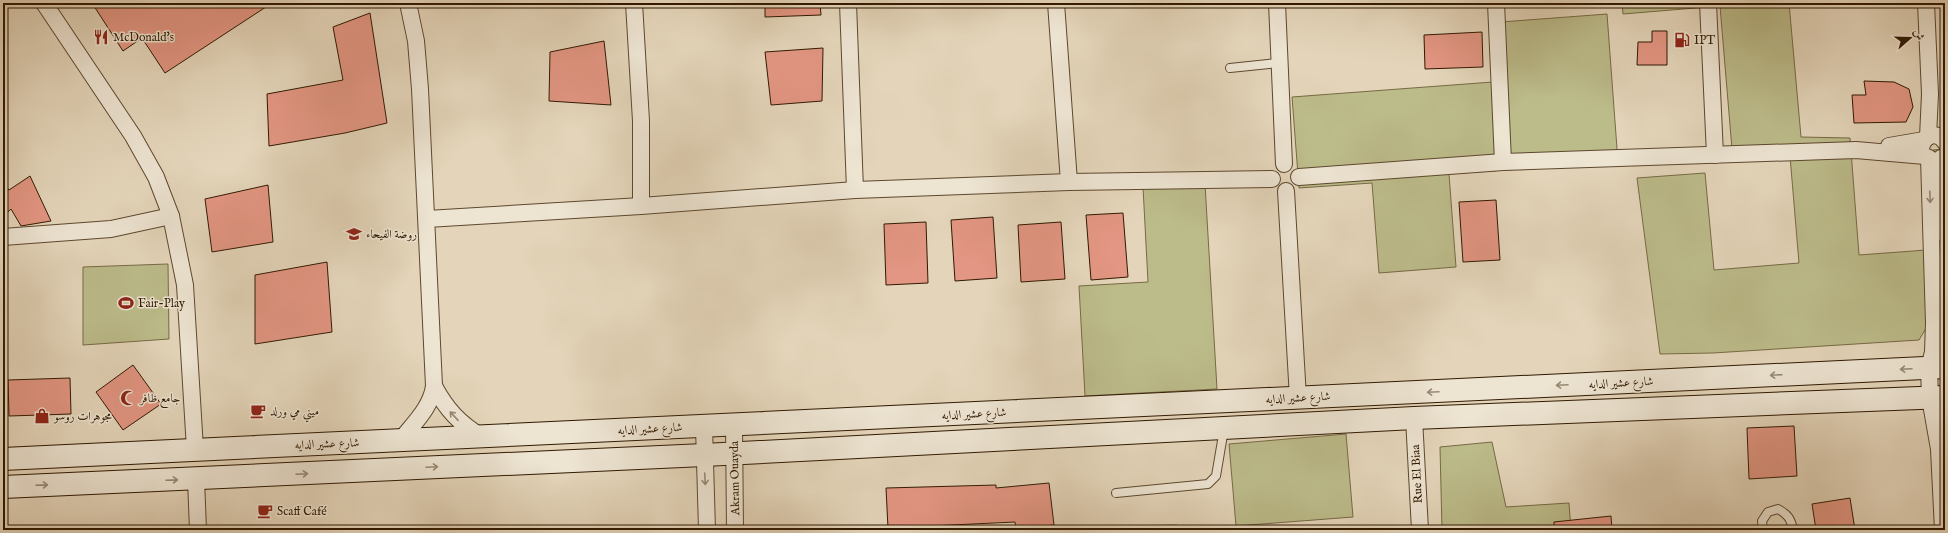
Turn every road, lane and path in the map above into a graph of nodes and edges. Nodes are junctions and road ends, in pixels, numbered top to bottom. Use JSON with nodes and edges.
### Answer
{"nodes":[{"id":1,"x":44,"y":3,"type":"edge"},
{"id":2,"x":408,"y":3,"type":"edge"},
{"id":3,"x":634,"y":3,"type":"edge"},
{"id":4,"x":848,"y":3,"type":"edge"},
{"id":5,"x":1056,"y":3,"type":"edge"},
{"id":6,"x":1277,"y":3,"type":"edge"},
{"id":7,"x":1496,"y":3,"type":"edge"},
{"id":8,"x":1708,"y":3,"type":"edge"},
{"id":9,"x":1926,"y":3,"type":"edge"},
{"id":10,"x":1278,"y":63,"type":"junction"},
{"id":11,"x":1230,"y":68,"type":"dead end"},
{"id":12,"x":1938,"y":147,"type":"edge"},
{"id":13,"x":1715,"y":155,"type":"junction"},
{"id":14,"x":1504,"y":162,"type":"junction"},
{"id":15,"x":1284,"y":164,"type":"junction"},
{"id":16,"x":1299,"y":177,"type":"junction"},
{"id":17,"x":1272,"y":179,"type":"junction"},
{"id":18,"x":1069,"y":182,"type":"junction"},
{"id":19,"x":856,"y":190,"type":"junction"},
{"id":20,"x":1286,"y":191,"type":"junction"},
{"id":21,"x":641,"y":206,"type":"junction"},
{"id":22,"x":171,"y":216,"type":"junction"},
{"id":23,"x":427,"y":219,"type":"junction"},
{"id":24,"x":1945,"y":234,"type":"edge"},
{"id":25,"x":3,"y":236,"type":"edge"},
{"id":26,"x":1937,"y":368,"type":"edge"},
{"id":27,"x":434,"y":386,"type":"junction"},
{"id":28,"x":1937,"y":397,"type":"edge"},
{"id":29,"x":1298,"y":398,"type":"junction"},
{"id":30,"x":1414,"y":418,"type":"junction"},
{"id":31,"x":734,"y":425,"type":"junction"},
{"id":32,"x":704,"y":426,"type":"junction"},
{"id":33,"x":1224,"y":428,"type":"junction"},
{"id":34,"x":482,"y":437,"type":"junction"},
{"id":35,"x":400,"y":441,"type":"junction"},
{"id":36,"x":195,"y":449,"type":"junction"},
{"id":37,"x":734,"y":453,"type":"junction"},
{"id":38,"x":704,"y":455,"type":"junction"},
{"id":39,"x":3,"y":459,"type":"edge"},
{"id":40,"x":196,"y":478,"type":"junction"},
{"id":41,"x":3,"y":487,"type":"edge"},
{"id":42,"x":1116,"y":494,"type":"dead end"},
{"id":43,"x":198,"y":530,"type":"edge"},
{"id":44,"x":707,"y":530,"type":"edge"},
{"id":45,"x":735,"y":530,"type":"edge"},
{"id":46,"x":1420,"y":530,"type":"edge"},
{"id":47,"x":1763,"y":530,"type":"edge"},
{"id":48,"x":1793,"y":530,"type":"edge"},
{"id":49,"x":1943,"y":530,"type":"edge"}],
"edges":[{"from":1,"to":22,"type":"street"},
{"from":2,"to":23,"type":"street"},
{"from":3,"to":21,"type":"street"},
{"from":4,"to":19,"type":"street"},
{"from":5,"to":18,"type":"street"},
{"from":6,"to":10,"type":"street"},
{"from":7,"to":14,"type":"street"},
{"from":8,"to":13,"type":"street"},
{"from":9,"to":12,"type":"street"},
{"from":10,"to":11,"type":"lane"},
{"from":10,"to":15,"type":"street"},
{"from":12,"to":13,"type":"street"},
{"from":12,"to":24,"type":"street"},
{"from":12,"to":26,"type":"street","one_way":true},
{"from":13,"to":14,"type":"street"},
{"from":14,"to":16,"type":"street"},
{"from":15,"to":16,"type":"street"},
{"from":15,"to":17,"type":"street"},
{"from":16,"to":20,"type":"street"},
{"from":17,"to":18,"type":"street"},
{"from":17,"to":20,"type":"street"},
{"from":18,"to":19,"type":"street"},
{"from":19,"to":21,"type":"street"},
{"from":20,"to":29,"type":"street"},
{"from":21,"to":23,"type":"street"},
{"from":22,"to":25,"type":"street"},
{"from":22,"to":36,"type":"street"},
{"from":23,"to":27,"type":"street"},
{"from":26,"to":28,"type":"street"},
{"from":26,"to":29,"type":"street","name":"شارع عشير الدايه","one_way":true},
{"from":34,"to":27,"type":"street","one_way":true},
{"from":27,"to":35,"type":"street"},
{"from":28,"to":30,"type":"street"},
{"from":28,"to":49,"type":"street"},
{"from":29,"to":31,"type":"street","name":"شارع عشير الدايه"},
{"from":30,"to":33,"type":"street"},
{"from":30,"to":46,"type":"street","name":"Rue El Biaa"},
{"from":31,"to":32,"type":"street","name":"شارع عشير الدايه"},
{"from":31,"to":37,"type":"street","name":"Akram Ouayda"},
{"from":32,"to":34,"type":"street","name":"شارع عشير الدايه"},
{"from":32,"to":38,"type":"street"},
{"from":33,"to":37,"type":"street"},
{"from":33,"to":42,"type":"lane"},
{"from":34,"to":35,"type":"street","name":"شارع عشير الدايه"},
{"from":35,"to":36,"type":"street","name":"شارع عشير الدايه"},
{"from":36,"to":39,"type":"street","name":"شارع عشير الدايه"},
{"from":37,"to":38,"type":"street"},
{"from":37,"to":45,"type":"street","name":"Akram Ouayda"},
{"from":40,"to":38,"type":"street","one_way":true},
{"from":38,"to":44,"type":"street","one_way":true},
{"from":41,"to":40,"type":"street","one_way":true},
{"from":40,"to":43,"type":"street"},
{"from":47,"to":48,"type":"lane"}]}
